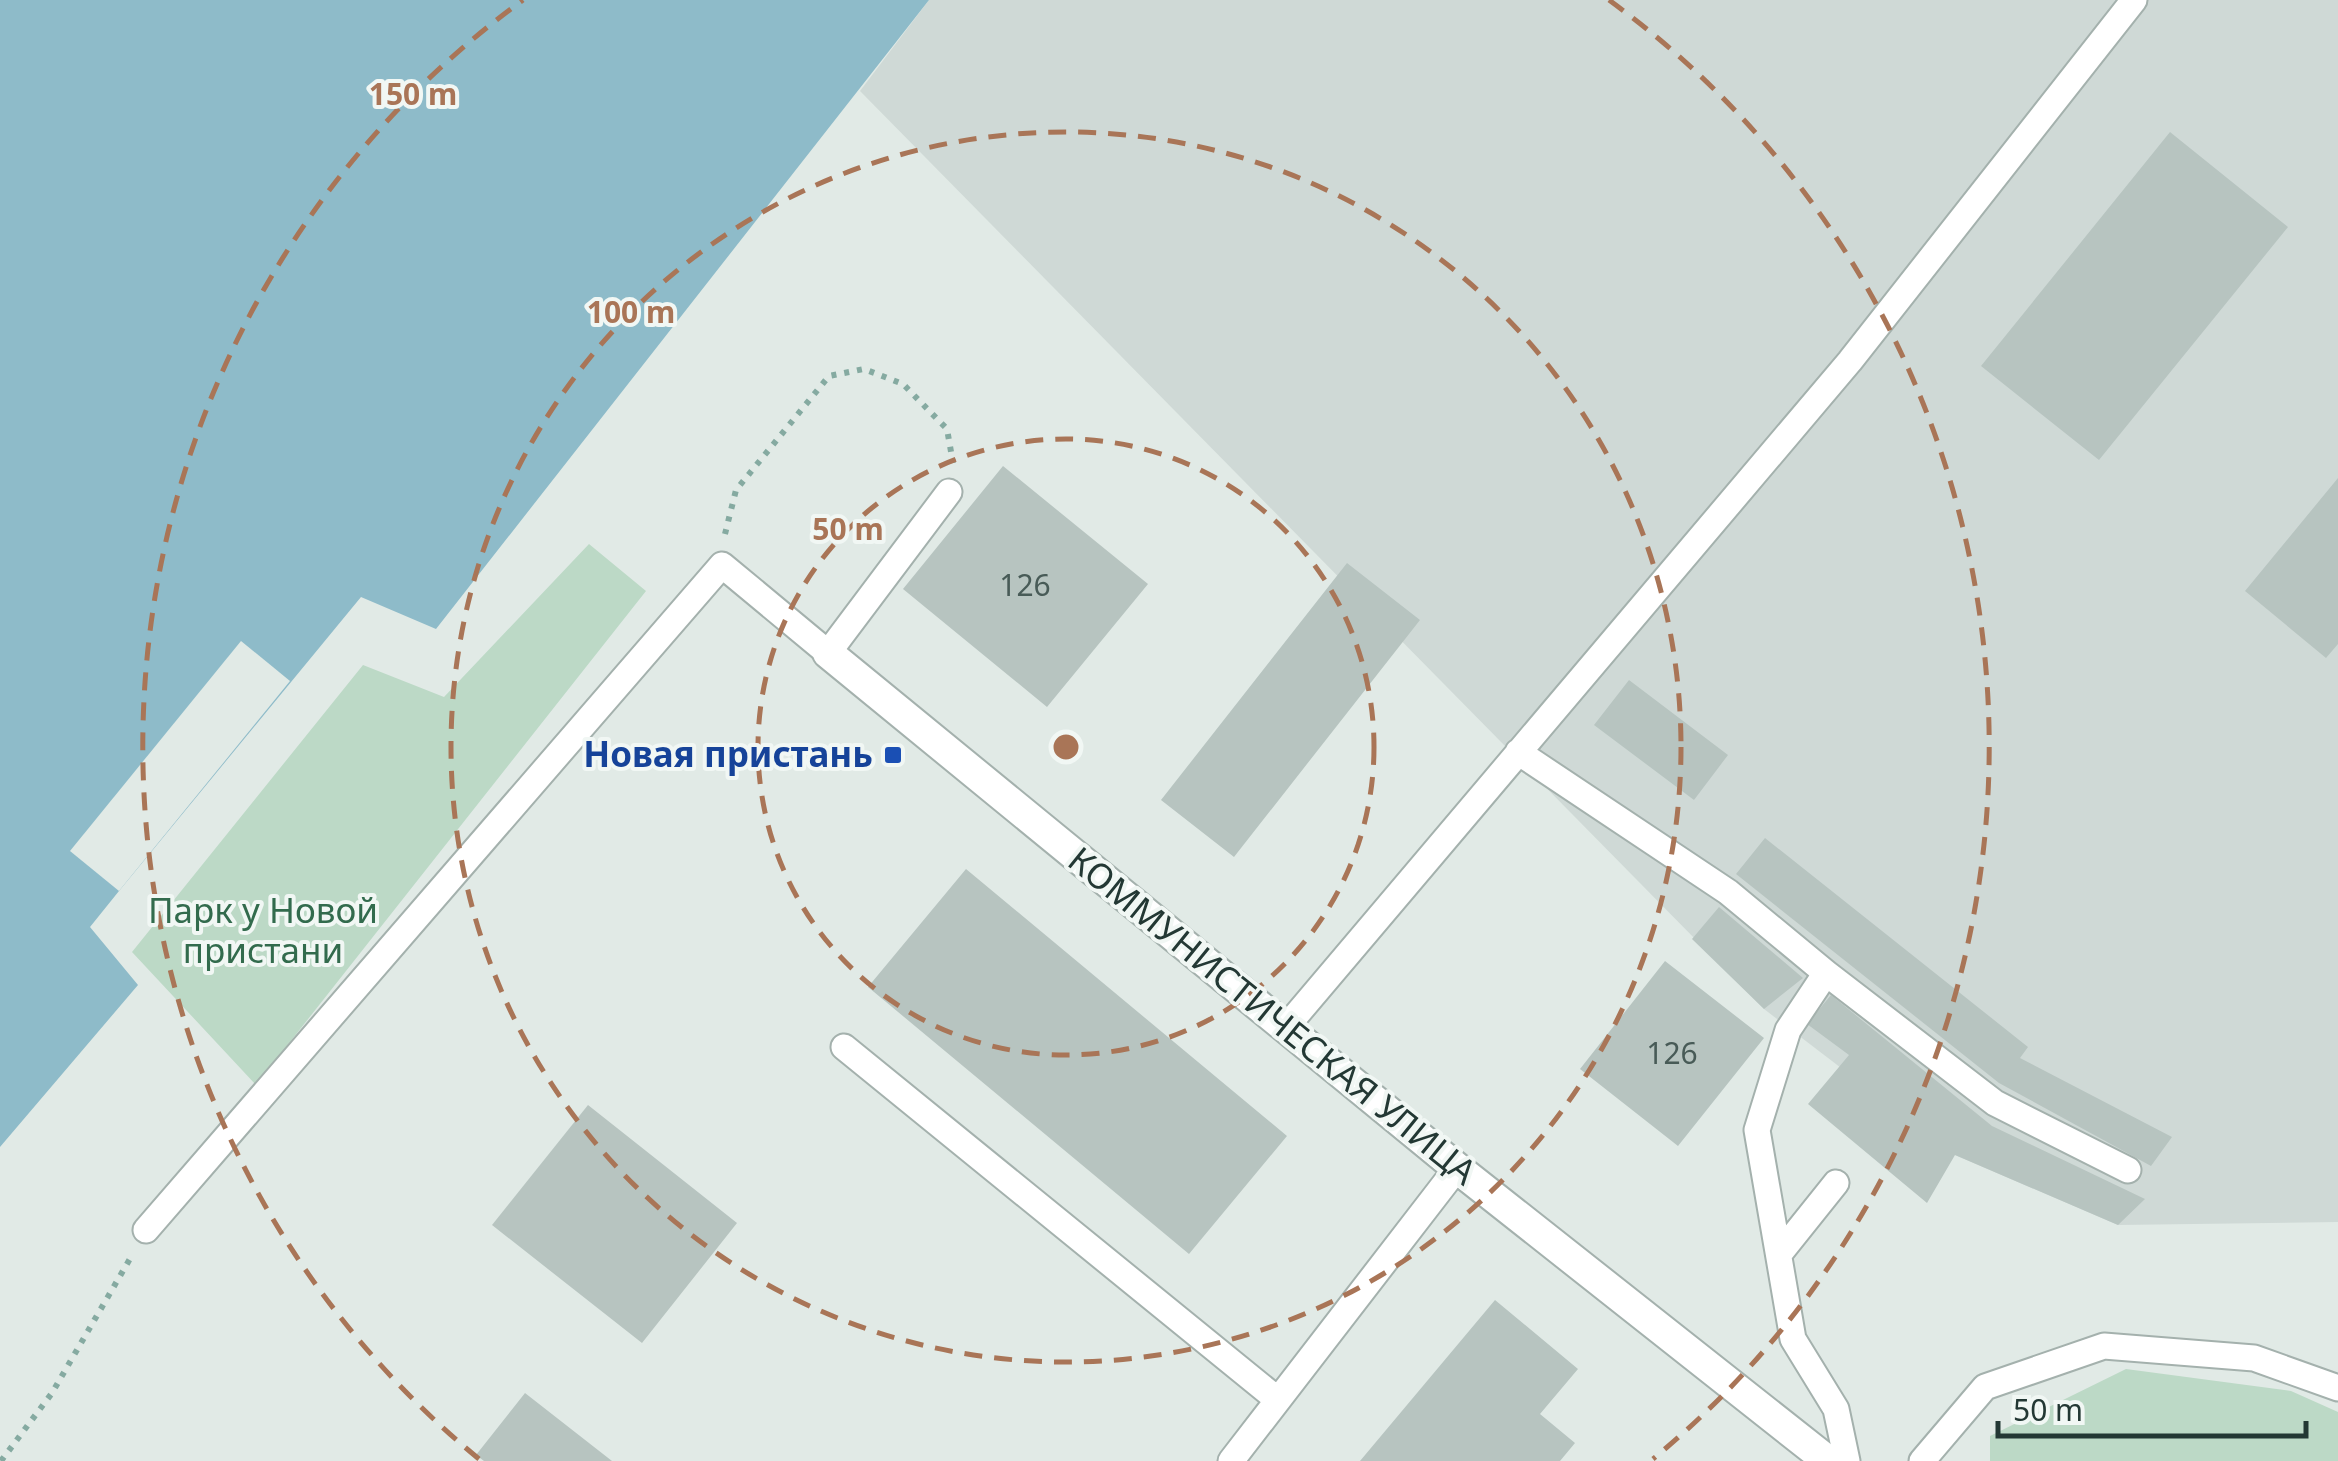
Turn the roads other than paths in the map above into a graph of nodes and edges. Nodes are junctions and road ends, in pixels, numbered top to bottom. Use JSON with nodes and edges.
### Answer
{"nodes":[{"id":1,"x":2134,"y":0,"type":"edge"},
{"id":2,"x":950,"y":492,"type":"road end"},
{"id":3,"x":828,"y":654,"type":"junction"},
{"id":4,"x":1518,"y":752,"type":"junction"},
{"id":5,"x":1826,"y":974,"type":"junction"},
{"id":6,"x":1288,"y":1026,"type":"junction"},
{"id":7,"x":844,"y":1047,"type":"dead end"},
{"id":8,"x":1457,"y":1168,"type":"junction"},
{"id":9,"x":2128,"y":1170,"type":"dead end"},
{"id":10,"x":1836,"y":1183,"type":"dead end"},
{"id":11,"x":146,"y":1230,"type":"road end"},
{"id":12,"x":1780,"y":1253,"type":"junction"},
{"id":13,"x":2338,"y":1388,"type":"edge"},
{"id":14,"x":1278,"y":1400,"type":"junction"},
{"id":15,"x":1231,"y":1461,"type":"edge"},
{"id":16,"x":1828,"y":1461,"type":"edge"},
{"id":17,"x":1847,"y":1461,"type":"edge"},
{"id":18,"x":1922,"y":1461,"type":"edge"}],
"edges":[{"from":1,"to":4,"type":"lane"},
{"from":2,"to":3,"type":"lane"},
{"from":3,"to":6,"type":"street","name":"КОММУНИСТИЧЕСКАЯ УЛИЦА"},
{"from":3,"to":11,"type":"lane","name":"КОММУНИСТИЧЕСКАЯ УЛИЦА"},
{"from":4,"to":5,"type":"lane"},
{"from":4,"to":6,"type":"lane"},
{"from":5,"to":9,"type":"lane"},
{"from":5,"to":12,"type":"lane"},
{"from":6,"to":8,"type":"street","name":"КОММУНИСТИЧЕСКАЯ УЛИЦА"},
{"from":7,"to":14,"type":"lane"},
{"from":8,"to":14,"type":"lane"},
{"from":8,"to":16,"type":"street","name":"КОММУНИСТИЧЕСКАЯ УЛИЦА"},
{"from":10,"to":12,"type":"lane"},
{"from":12,"to":17,"type":"lane"},
{"from":13,"to":18,"type":"lane"},
{"from":14,"to":15,"type":"lane"}]}
